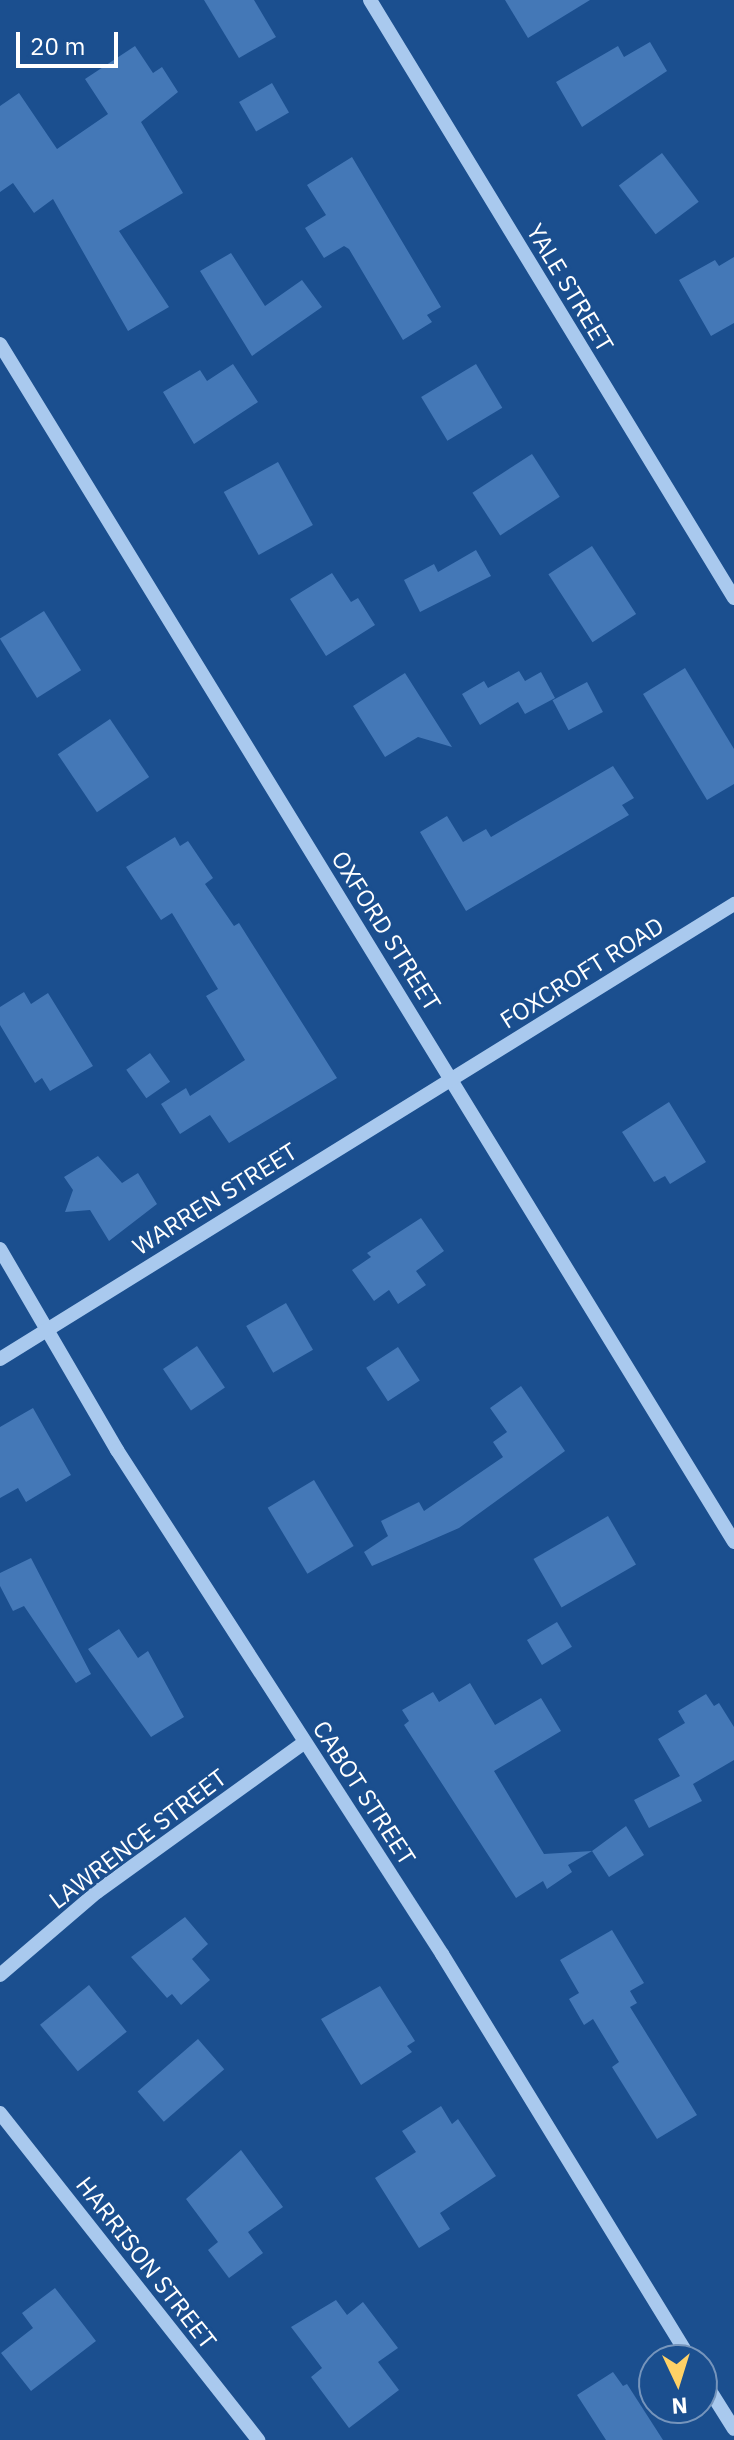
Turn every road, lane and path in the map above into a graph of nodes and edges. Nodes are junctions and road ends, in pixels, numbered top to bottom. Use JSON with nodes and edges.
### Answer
{"nodes":[{"id":1,"x":370,"y":0,"type":"edge"},
{"id":2,"x":0,"y":344,"type":"edge"},
{"id":3,"x":734,"y":598,"type":"edge"},
{"id":4,"x":734,"y":904,"type":"edge"},
{"id":5,"x":453,"y":1079,"type":"junction"},
{"id":6,"x":0,"y":1249,"type":"edge"},
{"id":7,"x":47,"y":1330,"type":"junction"},
{"id":8,"x":0,"y":1359,"type":"edge"},
{"id":9,"x":734,"y":1542,"type":"edge"},
{"id":10,"x":305,"y":1742,"type":"junction"},
{"id":11,"x":0,"y":1975,"type":"edge"},
{"id":12,"x":0,"y":2113,"type":"edge"},
{"id":13,"x":681,"y":2344,"type":"edge"},
{"id":14,"x":718,"y":2404,"type":"edge"},
{"id":15,"x":734,"y":2429,"type":"edge"},
{"id":16,"x":258,"y":2440,"type":"edge"}],
"edges":[{"from":1,"to":3,"type":"street","name":"YALE STREET"},
{"from":2,"to":5,"type":"street","name":"OXFORD STREET"},
{"from":4,"to":5,"type":"street","name":"FOXCROFT ROAD"},
{"from":5,"to":7,"type":"street","name":"WARREN STREET"},
{"from":5,"to":9,"type":"street","name":"OXFORD STREET"},
{"from":6,"to":7,"type":"street","name":"CABOT STREET"},
{"from":7,"to":8,"type":"street","name":"WARREN STREET"},
{"from":7,"to":10,"type":"street","name":"CABOT STREET"},
{"from":10,"to":11,"type":"street","name":"LAWRENCE STREET"},
{"from":10,"to":13,"type":"street","name":"CABOT STREET"},
{"from":12,"to":16,"type":"street","name":"HARRISON STREET"},
{"from":14,"to":15,"type":"street"}]}
